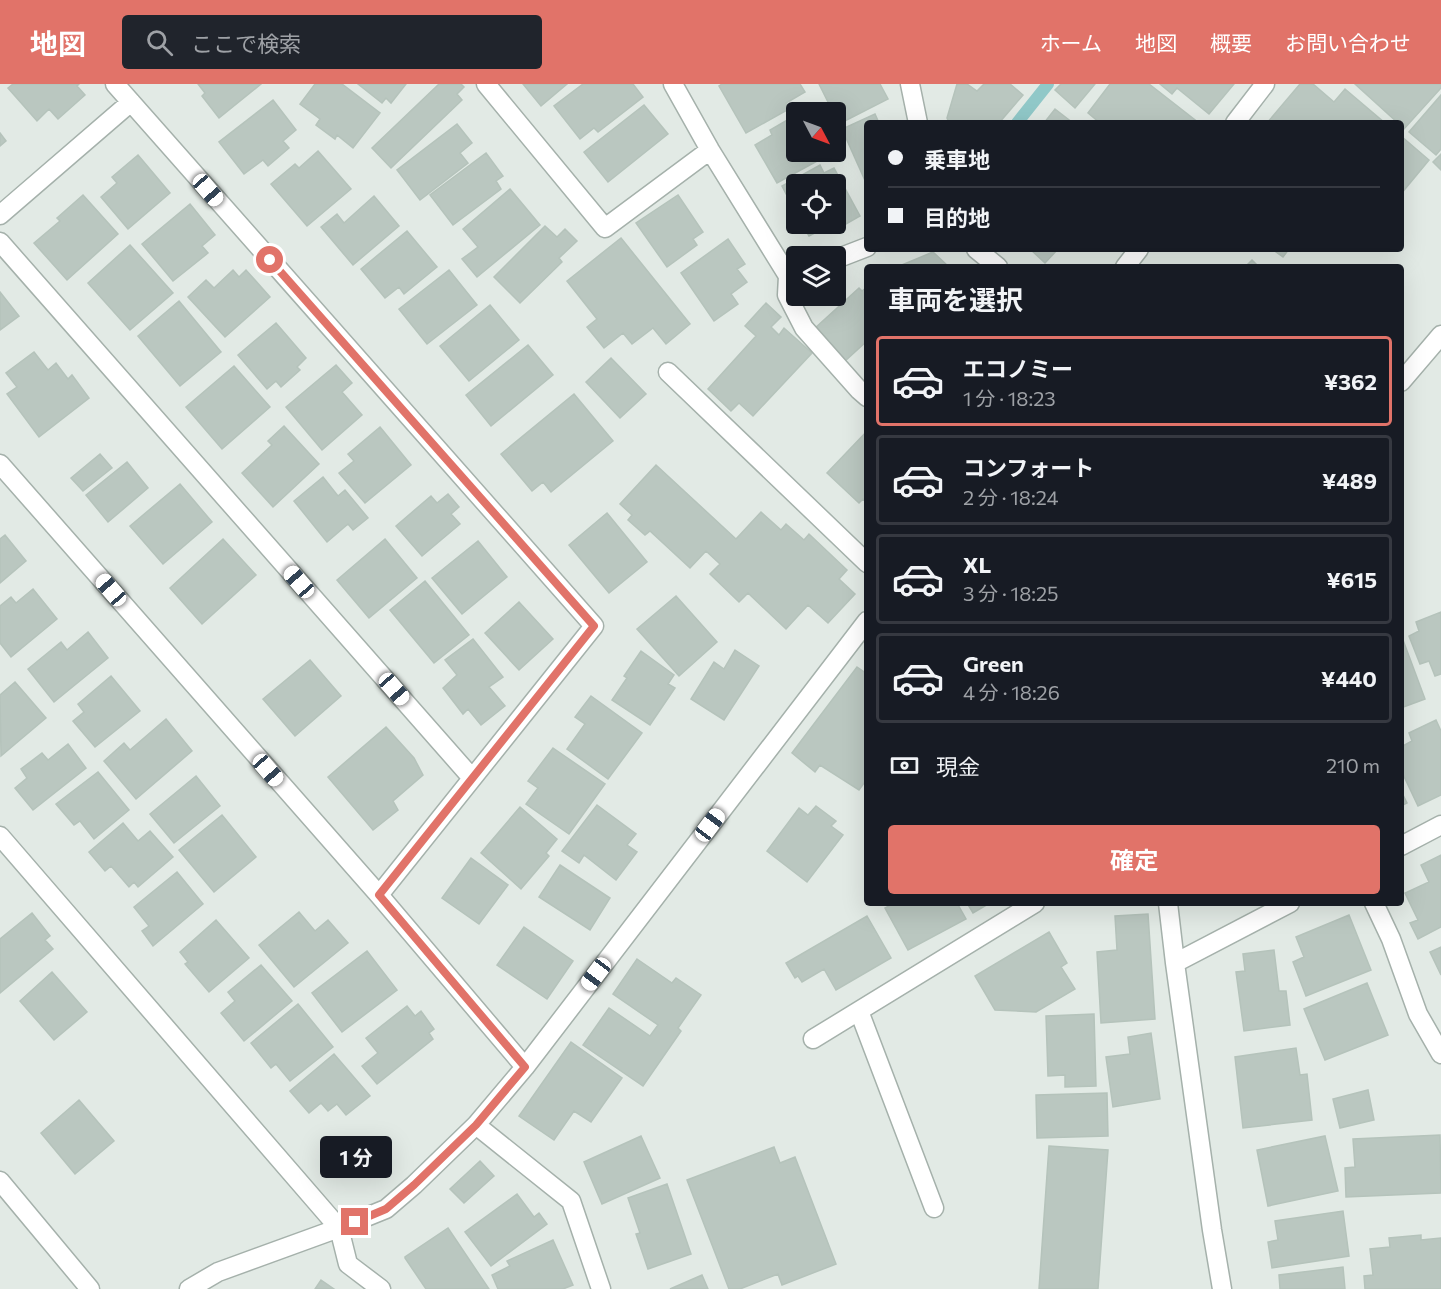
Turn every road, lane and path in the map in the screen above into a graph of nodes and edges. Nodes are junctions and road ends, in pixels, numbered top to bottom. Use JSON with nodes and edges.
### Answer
{"nodes":[{"id":1,"x":115,"y":84,"type":"edge"},
{"id":2,"x":486,"y":84,"type":"edge"},
{"id":3,"x":673,"y":84,"type":"edge"},
{"id":4,"x":910,"y":84,"type":"edge"},
{"id":5,"x":1266,"y":84,"type":"edge"},
{"id":6,"x":131,"y":102,"type":"junction"},
{"id":7,"x":917,"y":120,"type":"edge"},
{"id":8,"x":1238,"y":120,"type":"edge"},
{"id":9,"x":710,"y":150,"type":"junction"},
{"id":10,"x":0,"y":215,"type":"edge"},
{"id":11,"x":0,"y":242,"type":"edge"},
{"id":12,"x":864,"y":249,"type":"edge"},
{"id":13,"x":980,"y":252,"type":"edge"},
{"id":14,"x":846,"y":255,"type":"edge"},
{"id":15,"x":994,"y":264,"type":"edge"},
{"id":16,"x":786,"y":266,"type":"edge"},
{"id":17,"x":792,"y":306,"type":"edge"},
{"id":18,"x":1441,"y":335,"type":"edge"},
{"id":19,"x":668,"y":372,"type":"dead end"},
{"id":20,"x":1404,"y":378,"type":"edge"},
{"id":21,"x":864,"y":394,"type":"edge"},
{"id":22,"x":0,"y":464,"type":"edge"},
{"id":23,"x":864,"y":560,"type":"edge"},
{"id":24,"x":864,"y":625,"type":"edge"},
{"id":25,"x":472,"y":778,"type":"junction"},
{"id":26,"x":1441,"y":825,"type":"edge"},
{"id":27,"x":0,"y":836,"type":"edge"},
{"id":28,"x":1404,"y":844,"type":"edge"},
{"id":29,"x":379,"y":895,"type":"junction"},
{"id":30,"x":1030,"y":906,"type":"edge"},
{"id":31,"x":1168,"y":906,"type":"edge"},
{"id":32,"x":1284,"y":906,"type":"edge"},
{"id":33,"x":1375,"y":906,"type":"edge"},
{"id":34,"x":1175,"y":963,"type":"junction"},
{"id":35,"x":859,"y":1011,"type":"junction"},
{"id":36,"x":813,"y":1039,"type":"dead end"},
{"id":37,"x":1441,"y":1054,"type":"edge"},
{"id":38,"x":525,"y":1067,"type":"junction"},
{"id":39,"x":476,"y":1125,"type":"junction"},
{"id":40,"x":0,"y":1180,"type":"edge"},
{"id":41,"x":933,"y":1208,"type":"dead end"},
{"id":42,"x":339,"y":1228,"type":"junction"},
{"id":43,"x":90,"y":1289,"type":"edge"},
{"id":44,"x":189,"y":1289,"type":"edge"},
{"id":45,"x":381,"y":1289,"type":"edge"},
{"id":46,"x":601,"y":1289,"type":"edge"},
{"id":47,"x":1222,"y":1289,"type":"edge"}],
"edges":[{"from":1,"to":6,"type":"street"},
{"from":2,"to":9,"type":"street"},
{"from":3,"to":9,"type":"street"},
{"from":4,"to":7,"type":"street"},
{"from":5,"to":8,"type":"street"},
{"from":6,"to":10,"type":"street"},
{"from":6,"to":25,"type":"street"},
{"from":9,"to":16,"type":"street"},
{"from":11,"to":25,"type":"street"},
{"from":12,"to":14,"type":"street"},
{"from":13,"to":15,"type":"street"},
{"from":17,"to":21,"type":"street"},
{"from":18,"to":20,"type":"street"},
{"from":19,"to":23,"type":"street"},
{"from":22,"to":29,"type":"street"},
{"from":24,"to":38,"type":"street"},
{"from":25,"to":29,"type":"street"},
{"from":26,"to":28,"type":"street"},
{"from":27,"to":42,"type":"street"},
{"from":29,"to":38,"type":"street"},
{"from":30,"to":35,"type":"street"},
{"from":31,"to":34,"type":"street"},
{"from":32,"to":34,"type":"street"},
{"from":33,"to":37,"type":"street"},
{"from":34,"to":47,"type":"street"},
{"from":35,"to":36,"type":"street"},
{"from":35,"to":41,"type":"street"},
{"from":38,"to":39,"type":"street"},
{"from":39,"to":42,"type":"street"},
{"from":39,"to":46,"type":"street"},
{"from":40,"to":43,"type":"street"},
{"from":42,"to":44,"type":"street"},
{"from":42,"to":45,"type":"street"}]}
